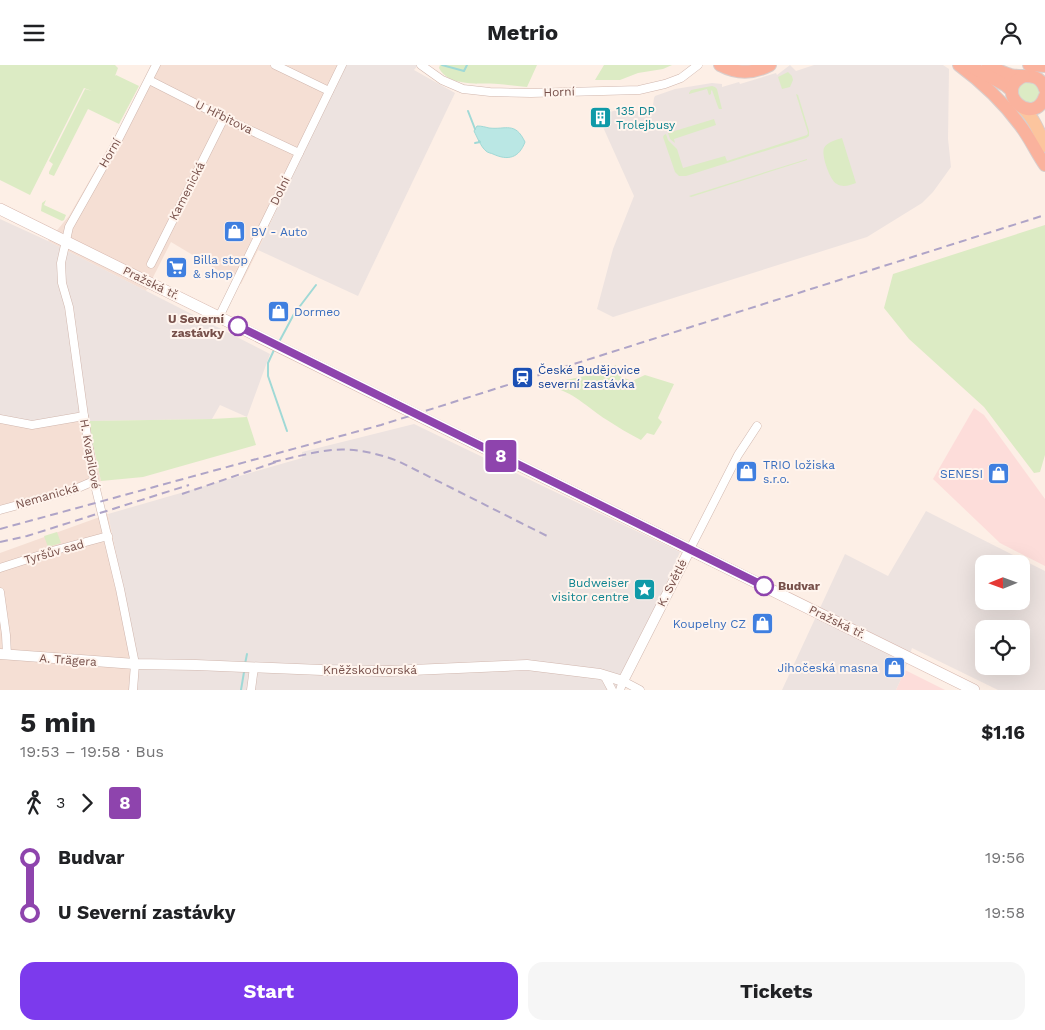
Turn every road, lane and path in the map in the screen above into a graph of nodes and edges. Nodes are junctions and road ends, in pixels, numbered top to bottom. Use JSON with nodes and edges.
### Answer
{"nodes":[{"id":1,"x":156,"y":65,"type":"edge"},
{"id":2,"x":275,"y":65,"type":"edge"},
{"id":3,"x":342,"y":65,"type":"edge"},
{"id":4,"x":421,"y":65,"type":"edge"},
{"id":5,"x":698,"y":65,"type":"edge"},
{"id":6,"x":720,"y":65,"type":"edge"},
{"id":7,"x":770,"y":65,"type":"edge"},
{"id":8,"x":959,"y":65,"type":"edge"},
{"id":9,"x":968,"y":65,"type":"edge"},
{"id":10,"x":988,"y":65,"type":"edge"},
{"id":11,"x":1045,"y":66,"type":"edge"},
{"id":12,"x":1027,"y":71,"type":"edge"},
{"id":13,"x":149,"y":80,"type":"junction"},
{"id":14,"x":1043,"y":83,"type":"edge"},
{"id":15,"x":329,"y":91,"type":"junction"},
{"id":16,"x":1012,"y":91,"type":"junction"},
{"id":17,"x":1044,"y":98,"type":"edge"},
{"id":18,"x":1023,"y":108,"type":"junction"},
{"id":19,"x":224,"y":117,"type":"junction"},
{"id":20,"x":1045,"y":141,"type":"edge"},
{"id":21,"x":1045,"y":146,"type":"edge"},
{"id":22,"x":299,"y":153,"type":"junction"},
{"id":23,"x":1045,"y":165,"type":"edge"},
{"id":24,"x":0,"y":209,"type":"edge"},
{"id":25,"x":66,"y":242,"type":"junction"},
{"id":26,"x":151,"y":264,"type":"dead end"},
{"id":27,"x":219,"y":317,"type":"junction"},
{"id":28,"x":84,"y":416,"type":"junction"},
{"id":29,"x":0,"y":419,"type":"edge"},
{"id":30,"x":757,"y":426,"type":"dead end"},
{"id":31,"x":94,"y":481,"type":"junction"},
{"id":32,"x":0,"y":510,"type":"edge"},
{"id":33,"x":108,"y":536,"type":"junction"},
{"id":34,"x":690,"y":549,"type":"junction"},
{"id":35,"x":0,"y":568,"type":"edge"},
{"id":36,"x":0,"y":592,"type":"edge"},
{"id":37,"x":4,"y":655,"type":"edge"},
{"id":38,"x":135,"y":665,"type":"junction"},
{"id":39,"x":247,"y":667,"type":"junction"},
{"id":40,"x":604,"y":675,"type":"junction"},
{"id":41,"x":621,"y":686,"type":"edge"},
{"id":42,"x":133,"y":690,"type":"edge"},
{"id":43,"x":251,"y":690,"type":"edge"},
{"id":44,"x":612,"y":690,"type":"edge"},
{"id":45,"x":640,"y":690,"type":"edge"},
{"id":46,"x":974,"y":690,"type":"edge"}],
"edges":[{"from":1,"to":13,"type":"street","name":"Horní"},
{"from":2,"to":15,"type":"street"},
{"from":3,"to":15,"type":"street","name":"Dolní"},
{"from":4,"to":5,"type":"street","name":"Horní"},
{"from":6,"to":7,"type":"highway"},
{"from":8,"to":23,"type":"highway"},
{"from":9,"to":16,"type":"highway"},
{"from":10,"to":12,"type":"highway"},
{"from":11,"to":12,"type":"highway"},
{"from":12,"to":14,"type":"highway"},
{"from":12,"to":16,"type":"highway"},
{"from":13,"to":19,"type":"street","name":"U Hřbitova"},
{"from":13,"to":25,"type":"street","name":"Horní"},
{"from":15,"to":22,"type":"street","name":"Dolní"},
{"from":16,"to":18,"type":"highway"},
{"from":17,"to":18,"type":"highway"},
{"from":17,"to":20,"type":"main road"},
{"from":18,"to":21,"type":"main road"},
{"from":19,"to":22,"type":"street","name":"U Hřbitova"},
{"from":19,"to":26,"type":"street","name":"Kamenická"},
{"from":22,"to":27,"type":"street","name":"Dolní"},
{"from":24,"to":25,"type":"main road","name":"Pražská tř."},
{"from":25,"to":27,"type":"main road","name":"Pražská tř."},
{"from":25,"to":28,"type":"street","name":"H. Kvapilové"},
{"from":27,"to":34,"type":"main road","name":"Pražská tř."},
{"from":28,"to":29,"type":"street"},
{"from":28,"to":31,"type":"street","name":"H. Kvapilové"},
{"from":30,"to":34,"type":"street","name":"K. Světlé"},
{"from":31,"to":32,"type":"street","name":"Nemanická"},
{"from":31,"to":33,"type":"street","name":"H. Kvapilové"},
{"from":33,"to":35,"type":"street","name":"Tyršův sad"},
{"from":33,"to":38,"type":"street","name":"H. Kvapilové"},
{"from":34,"to":41,"type":"street","name":"K. Světlé"},
{"from":34,"to":46,"type":"main road","name":"Pražská tř."},
{"from":36,"to":37,"type":"street"},
{"from":37,"to":38,"type":"street","name":"A. Trägera"},
{"from":38,"to":39,"type":"street","name":"Kněžskodvorská"},
{"from":38,"to":42,"type":"street","name":"H. Kvapilové"},
{"from":39,"to":40,"type":"street","name":"Kněžskodvorská"},
{"from":39,"to":43,"type":"street"},
{"from":40,"to":41,"type":"street","name":"Kněžskodvorská"},
{"from":40,"to":44,"type":"street"},
{"from":41,"to":45,"type":"street","name":"Kněžskodvorská"}]}
